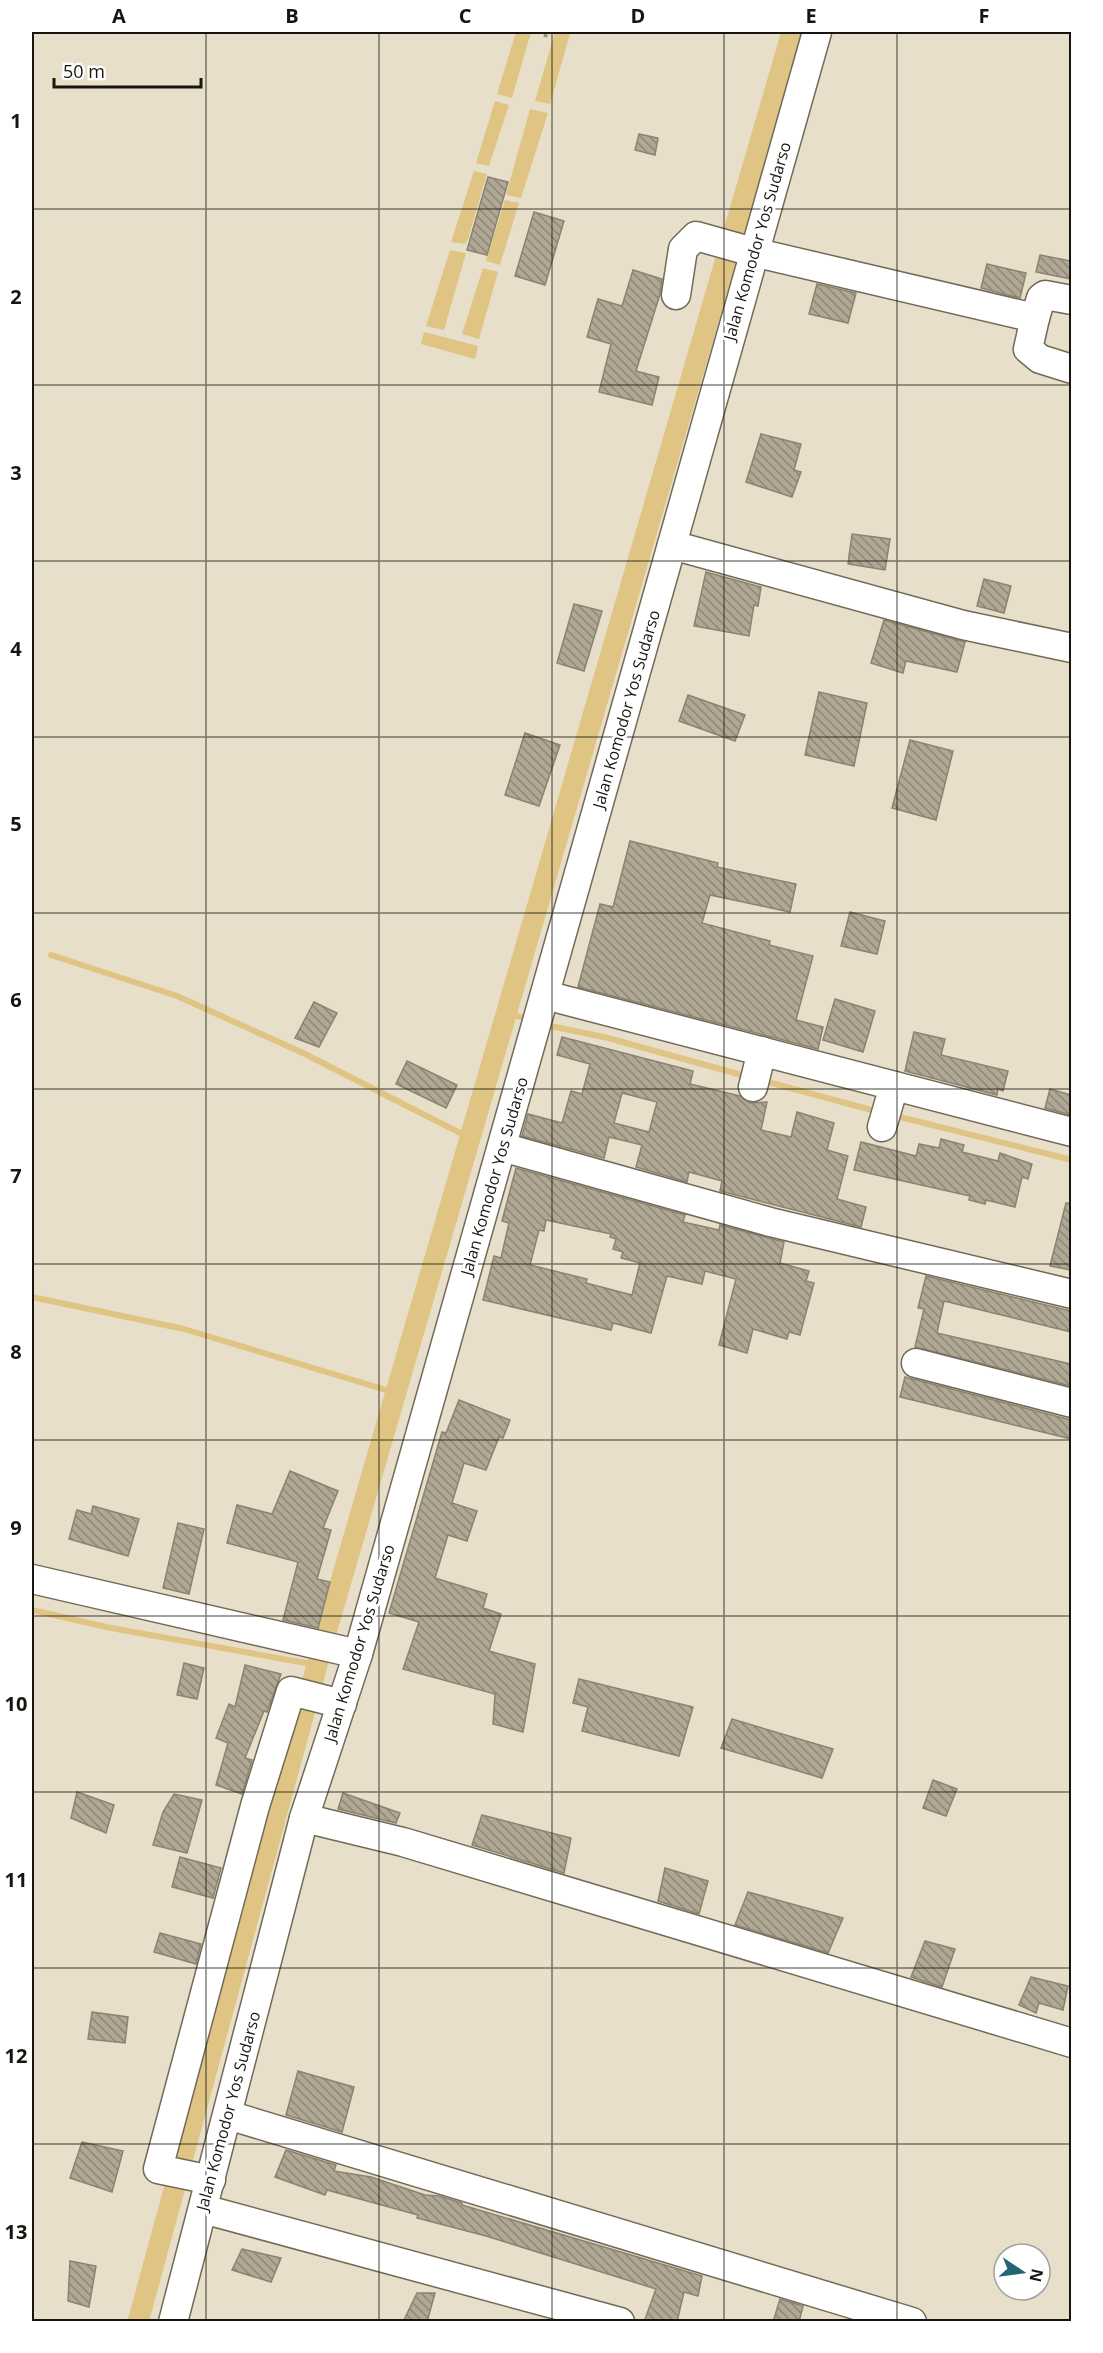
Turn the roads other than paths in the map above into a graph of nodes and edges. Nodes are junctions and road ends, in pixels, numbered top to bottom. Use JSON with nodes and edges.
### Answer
{"nodes":[{"id":1,"x":817,"y":32,"type":"edge"},
{"id":2,"x":746,"y":250,"type":"junction"},
{"id":3,"x":676,"y":295,"type":"dead end"},
{"id":4,"x":1071,"y":300,"type":"edge"},
{"id":5,"x":1035,"y":318,"type":"junction"},
{"id":6,"x":1071,"y":369,"type":"edge"},
{"id":7,"x":672,"y":545,"type":"junction"},
{"id":8,"x":1071,"y":648,"type":"edge"},
{"id":9,"x":545,"y":995,"type":"junction"},
{"id":10,"x":1071,"y":1132,"type":"edge"},
{"id":11,"x":502,"y":1147,"type":"junction"},
{"id":12,"x":1071,"y":1294,"type":"edge"},
{"id":13,"x":916,"y":1363,"type":"dead end"},
{"id":14,"x":1071,"y":1403,"type":"edge"},
{"id":15,"x":32,"y":1579,"type":"edge"},
{"id":16,"x":351,"y":1653,"type":"junction"},
{"id":17,"x":334,"y":1702,"type":"junction"},
{"id":18,"x":304,"y":1818,"type":"junction"},
{"id":19,"x":1071,"y":2043,"type":"edge"},
{"id":20,"x":228,"y":2115,"type":"junction"},
{"id":21,"x":203,"y":2178,"type":"junction"},
{"id":22,"x":203,"y":2209,"type":"junction"},
{"id":23,"x":173,"y":2322,"type":"edge"},
{"id":24,"x":620,"y":2322,"type":"edge"},
{"id":25,"x":912,"y":2322,"type":"edge"}],
"edges":[{"from":1,"to":2,"type":"street","name":"Jalan Komodor Yos Sudarso"},
{"from":2,"to":3,"type":"street"},
{"from":2,"to":5,"type":"street"},
{"from":2,"to":7,"type":"street","name":"Jalan Komodor Yos Sudarso"},
{"from":4,"to":5,"type":"street"},
{"from":5,"to":6,"type":"street"},
{"from":7,"to":8,"type":"street"},
{"from":7,"to":9,"type":"street","name":"Jalan Komodor Yos Sudarso"},
{"from":9,"to":10,"type":"street"},
{"from":9,"to":11,"type":"street","name":"Jalan Komodor Yos Sudarso"},
{"from":11,"to":12,"type":"street"},
{"from":11,"to":16,"type":"street","name":"Jalan Komodor Yos Sudarso"},
{"from":13,"to":14,"type":"street"},
{"from":15,"to":16,"type":"street"},
{"from":16,"to":17,"type":"street","name":"Jalan Komodor Yos Sudarso"},
{"from":17,"to":18,"type":"street","name":"Jalan Komodor Yos Sudarso"},
{"from":17,"to":21,"type":"street"},
{"from":18,"to":19,"type":"street"},
{"from":18,"to":20,"type":"street","name":"Jalan Komodor Yos Sudarso"},
{"from":20,"to":21,"type":"street","name":"Jalan Komodor Yos Sudarso"},
{"from":20,"to":25,"type":"street"},
{"from":21,"to":22,"type":"street","name":"Jalan Komodor Yos Sudarso"},
{"from":22,"to":23,"type":"street","name":"Jalan Komodor Yos Sudarso"},
{"from":22,"to":24,"type":"street"}]}
